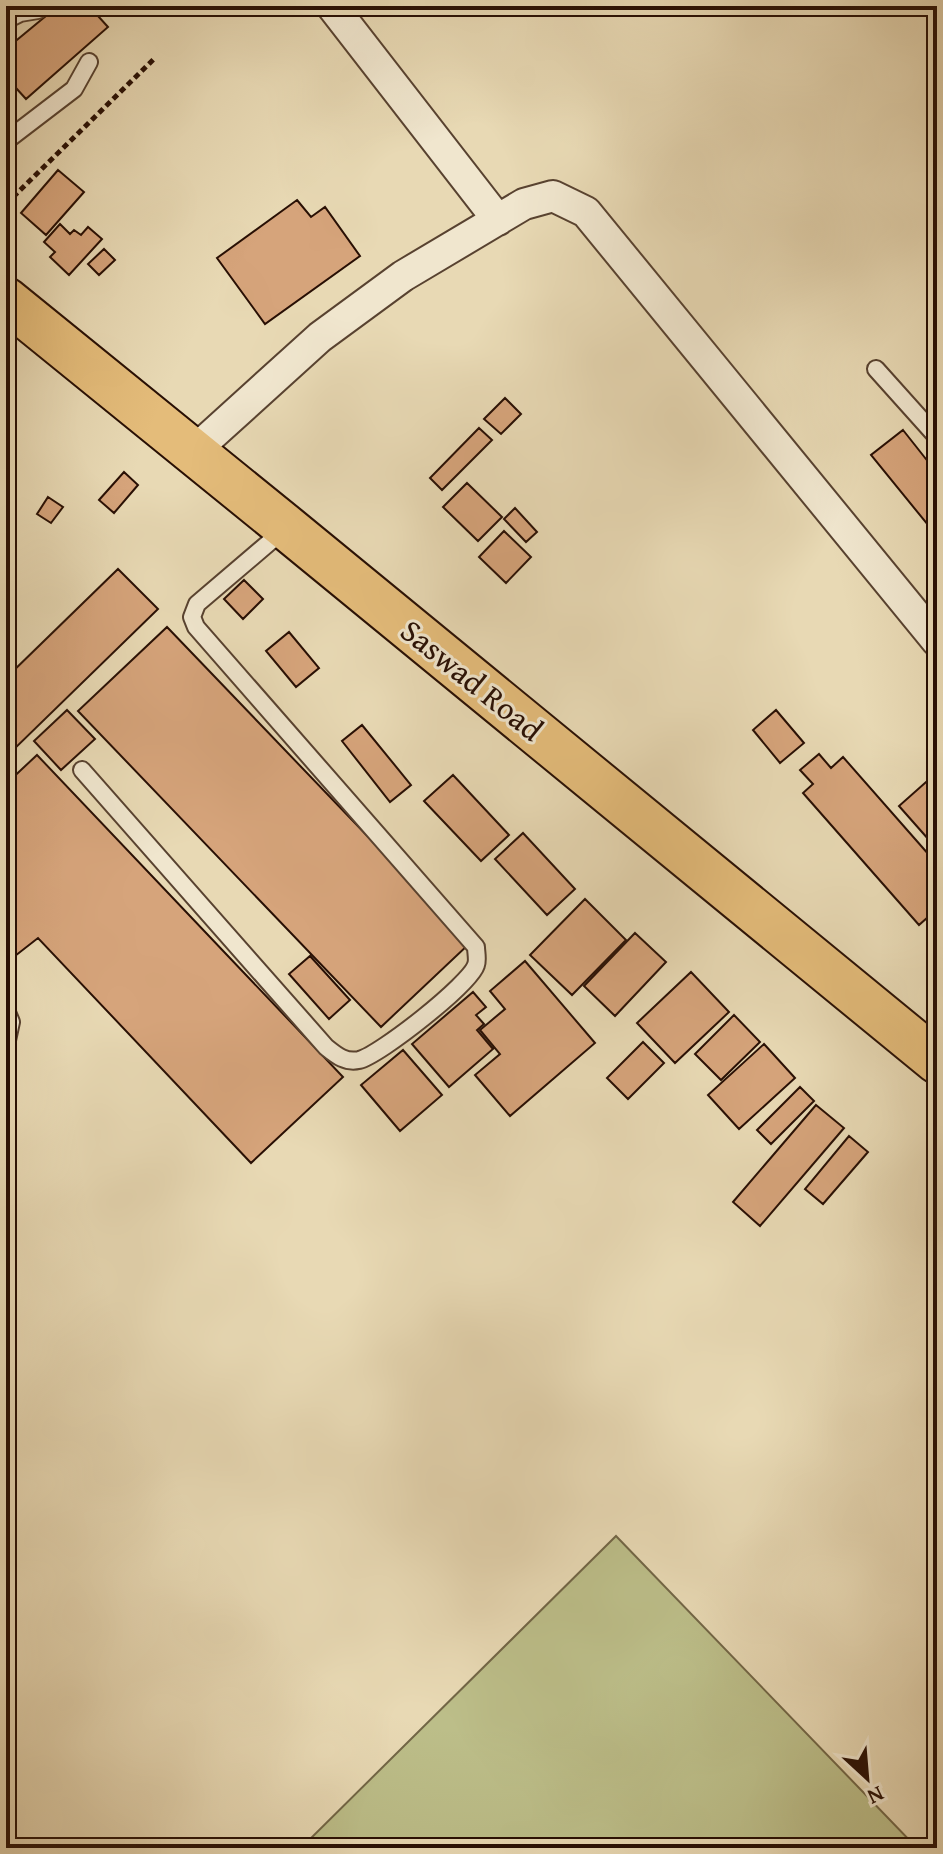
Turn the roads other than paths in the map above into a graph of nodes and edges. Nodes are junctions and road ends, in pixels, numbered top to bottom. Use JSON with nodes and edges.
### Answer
{"nodes":[{"id":1,"x":332,"y":6,"type":"edge"},
{"id":2,"x":38,"y":10,"type":"dead end"},
{"id":3,"x":6,"y":20,"type":"edge"},
{"id":4,"x":89,"y":62,"type":"dead end"},
{"id":5,"x":6,"y":141,"type":"edge"},
{"id":6,"x":498,"y":220,"type":"junction"},
{"id":7,"x":6,"y":300,"type":"edge"},
{"id":8,"x":876,"y":369,"type":"dead end"},
{"id":9,"x":937,"y":437,"type":"edge"},
{"id":10,"x":193,"y":452,"type":"junction"},
{"id":11,"x":287,"y":528,"type":"junction"},
{"id":12,"x":937,"y":641,"type":"edge"},
{"id":13,"x":82,"y":770,"type":"dead end"},
{"id":14,"x":6,"y":1010,"type":"edge"},
{"id":15,"x":6,"y":1045,"type":"edge"},
{"id":16,"x":937,"y":1061,"type":"edge"}],
"edges":[{"from":1,"to":6,"type":"street"},
{"from":2,"to":3,"type":"lane"},
{"from":4,"to":5,"type":"lane"},
{"from":6,"to":10,"type":"street"},
{"from":6,"to":12,"type":"street"},
{"from":7,"to":10,"type":"highway","name":"Saswad Road"},
{"from":8,"to":9,"type":"lane"},
{"from":10,"to":11,"type":"highway","name":"Saswad Road"},
{"from":11,"to":13,"type":"lane"},
{"from":11,"to":16,"type":"highway","name":"Saswad Road"},
{"from":14,"to":15,"type":"lane"}]}
